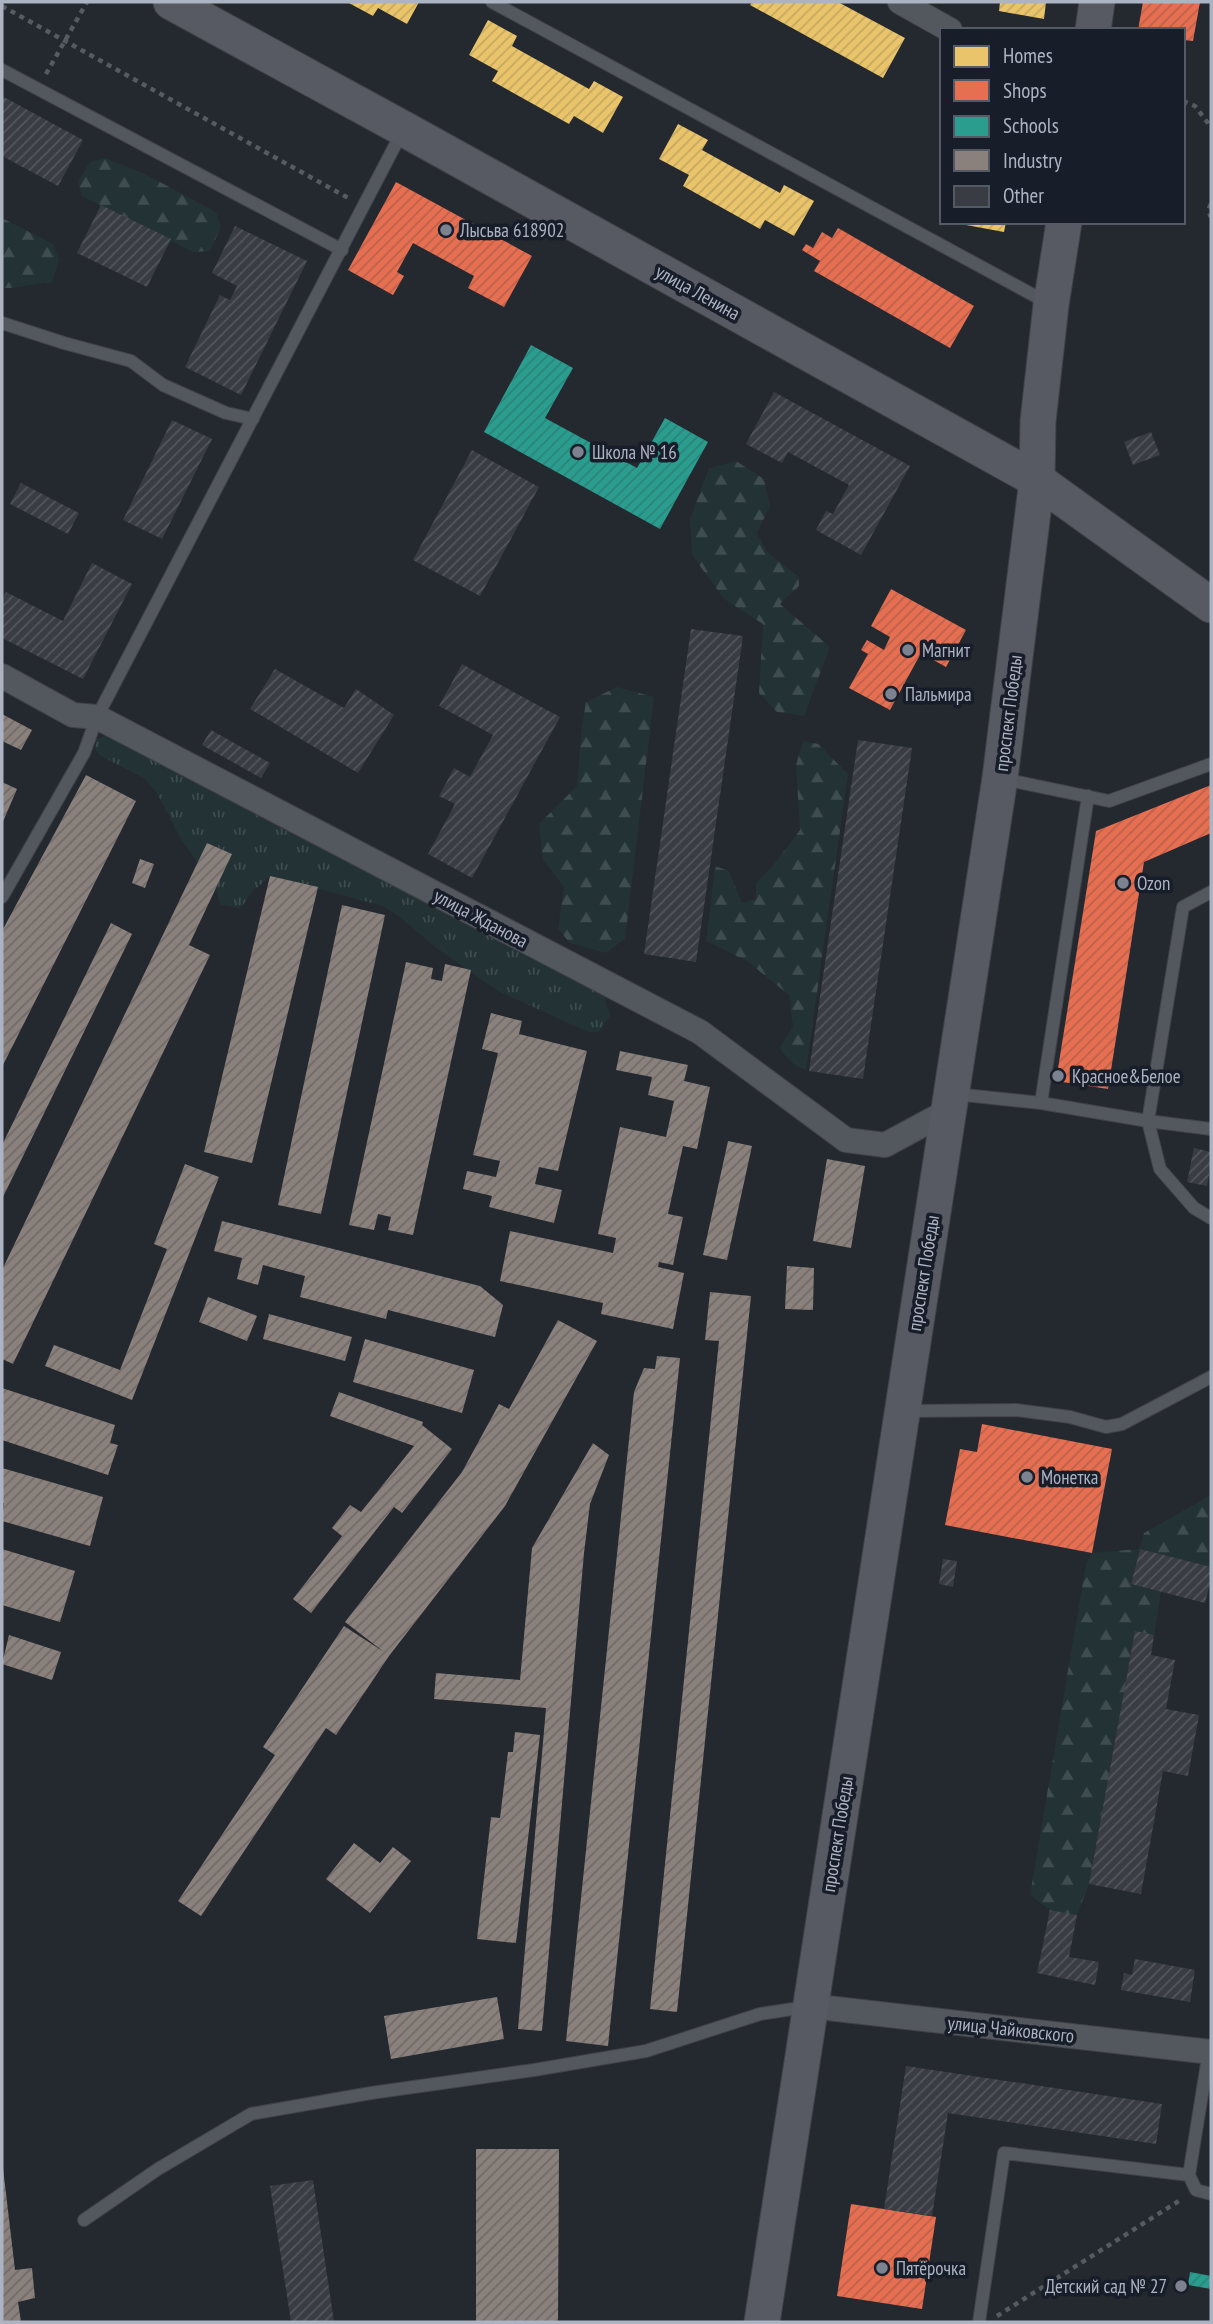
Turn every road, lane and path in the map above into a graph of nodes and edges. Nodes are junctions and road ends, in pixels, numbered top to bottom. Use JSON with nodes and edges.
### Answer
{"nodes":[{"id":1,"x":87,"y":2,"type":"edge"},
{"id":2,"x":171,"y":2,"type":"edge"},
{"id":3,"x":492,"y":2,"type":"edge"},
{"id":4,"x":900,"y":2,"type":"edge"},
{"id":5,"x":1097,"y":2,"type":"edge"},
{"id":6,"x":2,"y":6,"type":"edge"},
{"id":7,"x":946,"y":28,"type":"edge"},
{"id":8,"x":1093,"y":28,"type":"edge"},
{"id":9,"x":65,"y":40,"type":"junction"},
{"id":10,"x":2,"y":70,"type":"edge"},
{"id":11,"x":37,"y":89,"type":"junction"},
{"id":12,"x":1185,"y":102,"type":"edge"},
{"id":13,"x":1211,"y":128,"type":"edge"},
{"id":14,"x":404,"y":129,"type":"junction"},
{"id":15,"x":1211,"y":204,"type":"edge"},
{"id":16,"x":364,"y":206,"type":"junction"},
{"id":17,"x":1211,"y":217,"type":"edge"},
{"id":18,"x":1064,"y":224,"type":"edge"},
{"id":19,"x":341,"y":250,"type":"junction"},
{"id":20,"x":1051,"y":305,"type":"junction"},
{"id":21,"x":2,"y":323,"type":"edge"},
{"id":22,"x":253,"y":419,"type":"junction"},
{"id":23,"x":1037,"y":480,"type":"junction"},
{"id":24,"x":1211,"y":606,"type":"edge"},
{"id":25,"x":2,"y":676,"type":"edge"},
{"id":26,"x":97,"y":717,"type":"junction"},
{"id":27,"x":1211,"y":764,"type":"edge"},
{"id":28,"x":1000,"y":778,"type":"junction"},
{"id":29,"x":1088,"y":796,"type":"junction"},
{"id":30,"x":1211,"y":892,"type":"edge"},
{"id":31,"x":2,"y":897,"type":"edge"},
{"id":32,"x":949,"y":1102,"type":"junction"},
{"id":33,"x":1041,"y":1103,"type":"junction"},
{"id":34,"x":1148,"y":1121,"type":"junction"},
{"id":35,"x":1211,"y":1129,"type":"edge"},
{"id":36,"x":1211,"y":1218,"type":"edge"},
{"id":37,"x":1211,"y":1377,"type":"edge"},
{"id":38,"x":902,"y":1410,"type":"junction"},
{"id":39,"x":810,"y":2006,"type":"junction"},
{"id":40,"x":1210,"y":2051,"type":"edge"},
{"id":41,"x":1189,"y":2175,"type":"junction"},
{"id":42,"x":1196,"y":2190,"type":"junction"},
{"id":43,"x":1211,"y":2194,"type":"edge"},
{"id":44,"x":84,"y":2220,"type":"dead end"},
{"id":45,"x":762,"y":2322,"type":"edge"},
{"id":46,"x":979,"y":2322,"type":"edge"},
{"id":47,"x":988,"y":2322,"type":"edge"}],
"edges":[{"from":1,"to":9,"type":"path"},
{"from":2,"to":14,"type":"street","name":"улица Ленина"},
{"from":3,"to":20,"type":"lane"},
{"from":4,"to":7,"type":"street"},
{"from":5,"to":8,"type":"street"},
{"from":6,"to":9,"type":"path"},
{"from":9,"to":11,"type":"path"},
{"from":9,"to":16,"type":"path"},
{"from":10,"to":11,"type":"lane"},
{"from":11,"to":19,"type":"lane"},
{"from":12,"to":13,"type":"path"},
{"from":14,"to":16,"type":"lane"},
{"from":14,"to":23,"type":"street","name":"улица Ленина"},
{"from":15,"to":17,"type":"path"},
{"from":16,"to":19,"type":"lane"},
{"from":18,"to":20,"type":"street","name":"проспект Победы"},
{"from":19,"to":22,"type":"lane"},
{"from":20,"to":23,"type":"street","name":"проспект Победы"},
{"from":21,"to":22,"type":"lane"},
{"from":22,"to":26,"type":"lane"},
{"from":23,"to":24,"type":"street","name":"улица Ленина"},
{"from":23,"to":28,"type":"street","name":"проспект Победы"},
{"from":25,"to":26,"type":"street","name":"улица Жданова"},
{"from":26,"to":31,"type":"lane"},
{"from":26,"to":32,"type":"street","name":"улица Жданова"},
{"from":27,"to":29,"type":"lane"},
{"from":28,"to":29,"type":"lane"},
{"from":28,"to":32,"type":"street","name":"проспект Победы"},
{"from":29,"to":33,"type":"lane"},
{"from":30,"to":34,"type":"lane"},
{"from":32,"to":33,"type":"lane"},
{"from":32,"to":38,"type":"street","name":"проспект Победы"},
{"from":33,"to":34,"type":"lane"},
{"from":34,"to":35,"type":"lane"},
{"from":34,"to":36,"type":"lane"},
{"from":37,"to":38,"type":"lane"},
{"from":38,"to":39,"type":"street","name":"проспект Победы"},
{"from":39,"to":40,"type":"street","name":"улица Чайковского"},
{"from":39,"to":44,"type":"lane"},
{"from":39,"to":45,"type":"street","name":"проспект Победы"},
{"from":40,"to":41,"type":"lane"},
{"from":41,"to":42,"type":"lane"},
{"from":41,"to":46,"type":"lane"},
{"from":42,"to":43,"type":"lane"},
{"from":42,"to":47,"type":"path"}]}
